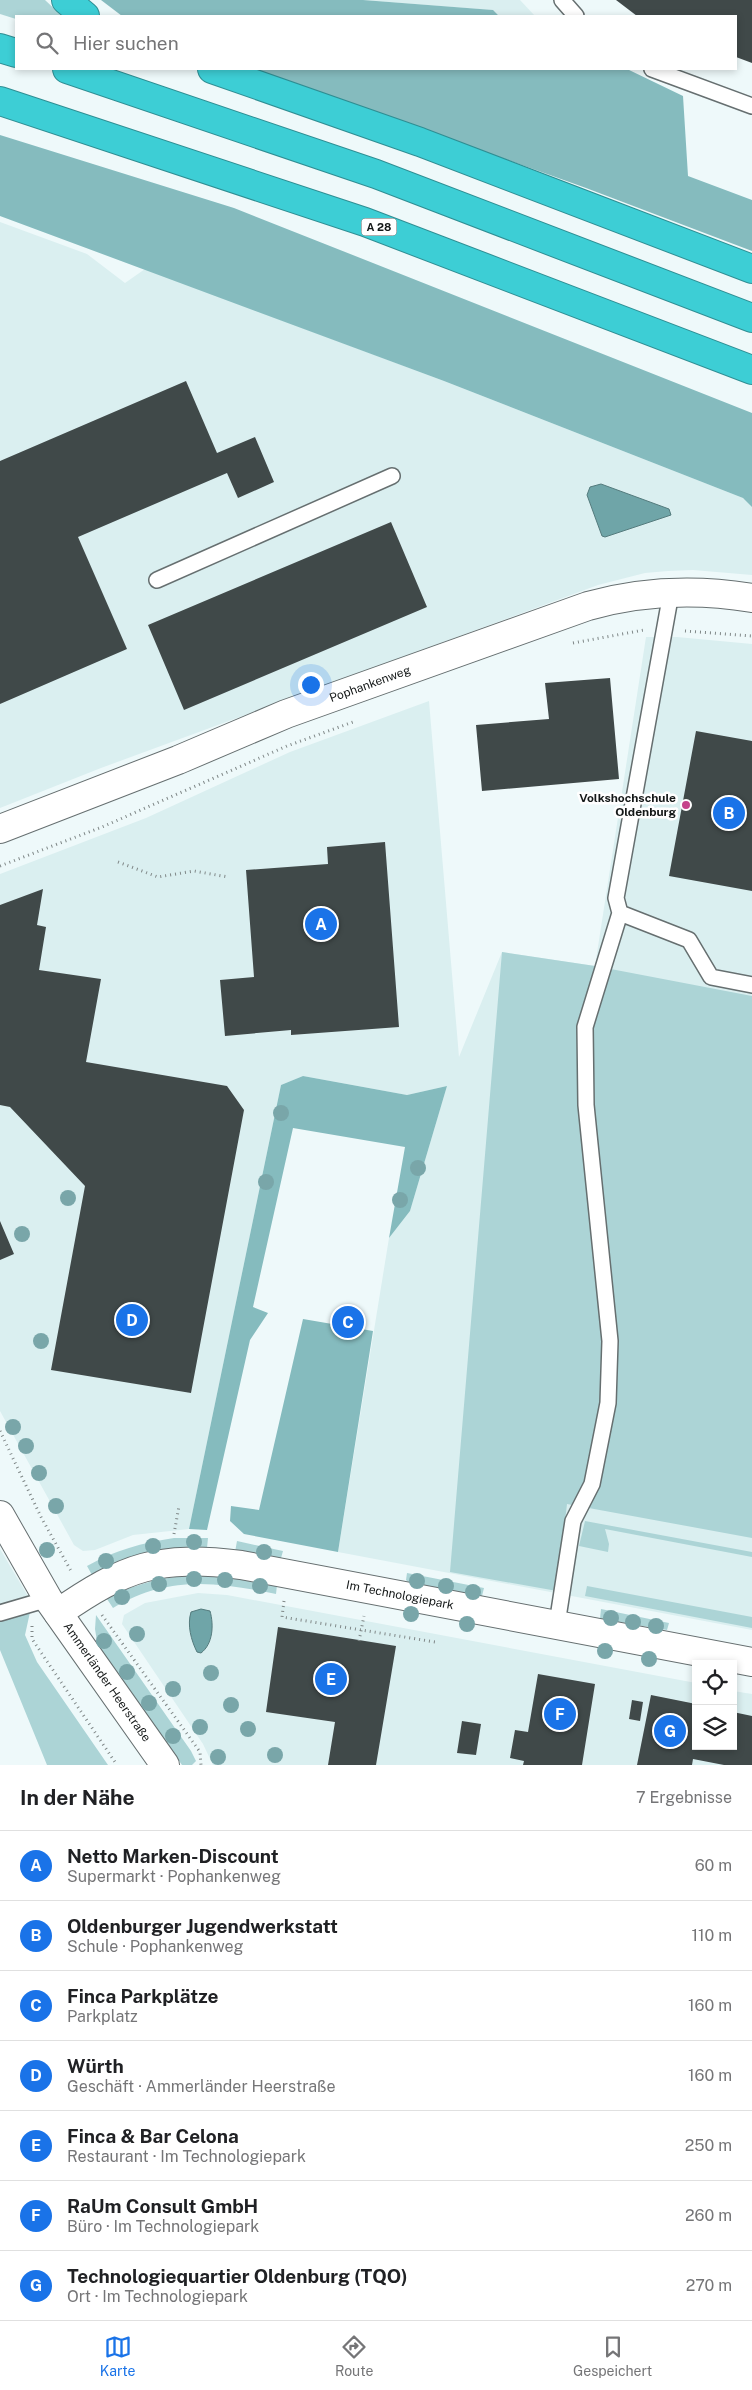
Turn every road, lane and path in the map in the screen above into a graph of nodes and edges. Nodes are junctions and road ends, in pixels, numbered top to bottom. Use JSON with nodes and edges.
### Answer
{"nodes":[{"id":1,"x":66,"y":0,"type":"edge"},
{"id":2,"x":562,"y":0,"type":"edge"},
{"id":3,"x":85,"y":15,"type":"edge"},
{"id":4,"x":575,"y":15,"type":"edge"},
{"id":5,"x":0,"y":48,"type":"edge"},
{"id":6,"x":15,"y":53,"type":"edge"},
{"id":7,"x":70,"y":70,"type":"edge"},
{"id":8,"x":215,"y":70,"type":"edge"},
{"id":9,"x":655,"y":70,"type":"edge"},
{"id":10,"x":0,"y":101,"type":"edge"},
{"id":11,"x":752,"y":106,"type":"edge"},
{"id":12,"x":752,"y":269,"type":"edge"},
{"id":13,"x":752,"y":318,"type":"edge"},
{"id":14,"x":752,"y":370,"type":"edge"},
{"id":15,"x":392,"y":476,"type":"dead end"},
{"id":16,"x":157,"y":580,"type":"dead end"},
{"id":17,"x":671,"y":593,"type":"junction"},
{"id":18,"x":752,"y":598,"type":"edge"},
{"id":19,"x":665,"y":630,"type":"junction"},
{"id":20,"x":752,"y":636,"type":"edge"},
{"id":21,"x":567,"y":644,"type":"dead end"},
{"id":22,"x":355,"y":721,"type":"dead end"},
{"id":23,"x":0,"y":829,"type":"edge"},
{"id":24,"x":118,"y":862,"type":"dead end"},
{"id":25,"x":0,"y":866,"type":"edge"},
{"id":26,"x":228,"y":877,"type":"dead end"},
{"id":27,"x":620,"y":913,"type":"junction"},
{"id":28,"x":752,"y":985,"type":"edge"},
{"id":29,"x":179,"y":1506,"type":"dead end"},
{"id":30,"x":0,"y":1515,"type":"edge"},
{"id":31,"x":174,"y":1534,"type":"dead end"},
{"id":32,"x":284,"y":1601,"type":"dead end"},
{"id":33,"x":53,"y":1606,"type":"junction"},
{"id":34,"x":0,"y":1613,"type":"edge"},
{"id":35,"x":364,"y":1616,"type":"dead end"},
{"id":36,"x":557,"y":1624,"type":"junction"},
{"id":37,"x":362,"y":1631,"type":"junction"},
{"id":38,"x":359,"y":1641,"type":"dead end"},
{"id":39,"x":435,"y":1642,"type":"dead end"},
{"id":40,"x":752,"y":1662,"type":"edge"},
{"id":41,"x":200,"y":1752,"type":"dead end"},
{"id":42,"x":165,"y":1765,"type":"edge"},
{"id":43,"x":202,"y":1765,"type":"edge"}],
"edges":[{"from":1,"to":3,"type":"highway"},
{"from":2,"to":4,"type":"lane"},
{"from":5,"to":6,"type":"highway"},
{"from":7,"to":13,"type":"highway"},
{"from":8,"to":12,"type":"highway"},
{"from":9,"to":11,"type":"lane"},
{"from":10,"to":14,"type":"highway","number":"A 28"},
{"from":15,"to":16,"type":"lane"},
{"from":17,"to":18,"type":"street","name":"Pophankenweg"},
{"from":17,"to":19,"type":"lane"},
{"from":17,"to":23,"type":"street","name":"Pophankenweg"},
{"from":19,"to":20,"type":"path"},
{"from":19,"to":21,"type":"path"},
{"from":19,"to":27,"type":"lane"},
{"from":22,"to":25,"type":"path"},
{"from":24,"to":26,"type":"path"},
{"from":27,"to":28,"type":"lane"},
{"from":27,"to":36,"type":"lane"},
{"from":29,"to":31,"type":"path"},
{"from":30,"to":33,"type":"street","name":"Ammerländer Heerstraße"},
{"from":32,"to":37,"type":"path"},
{"from":33,"to":34,"type":"lane"},
{"from":33,"to":36,"type":"street","name":"Im Technologiepark"},
{"from":33,"to":42,"type":"street","name":"Ammerländer Heerstraße"},
{"from":35,"to":37,"type":"path"},
{"from":36,"to":40,"type":"street","name":"Im Technologiepark"},
{"from":37,"to":38,"type":"path"},
{"from":37,"to":39,"type":"path"},
{"from":41,"to":43,"type":"path"}]}
